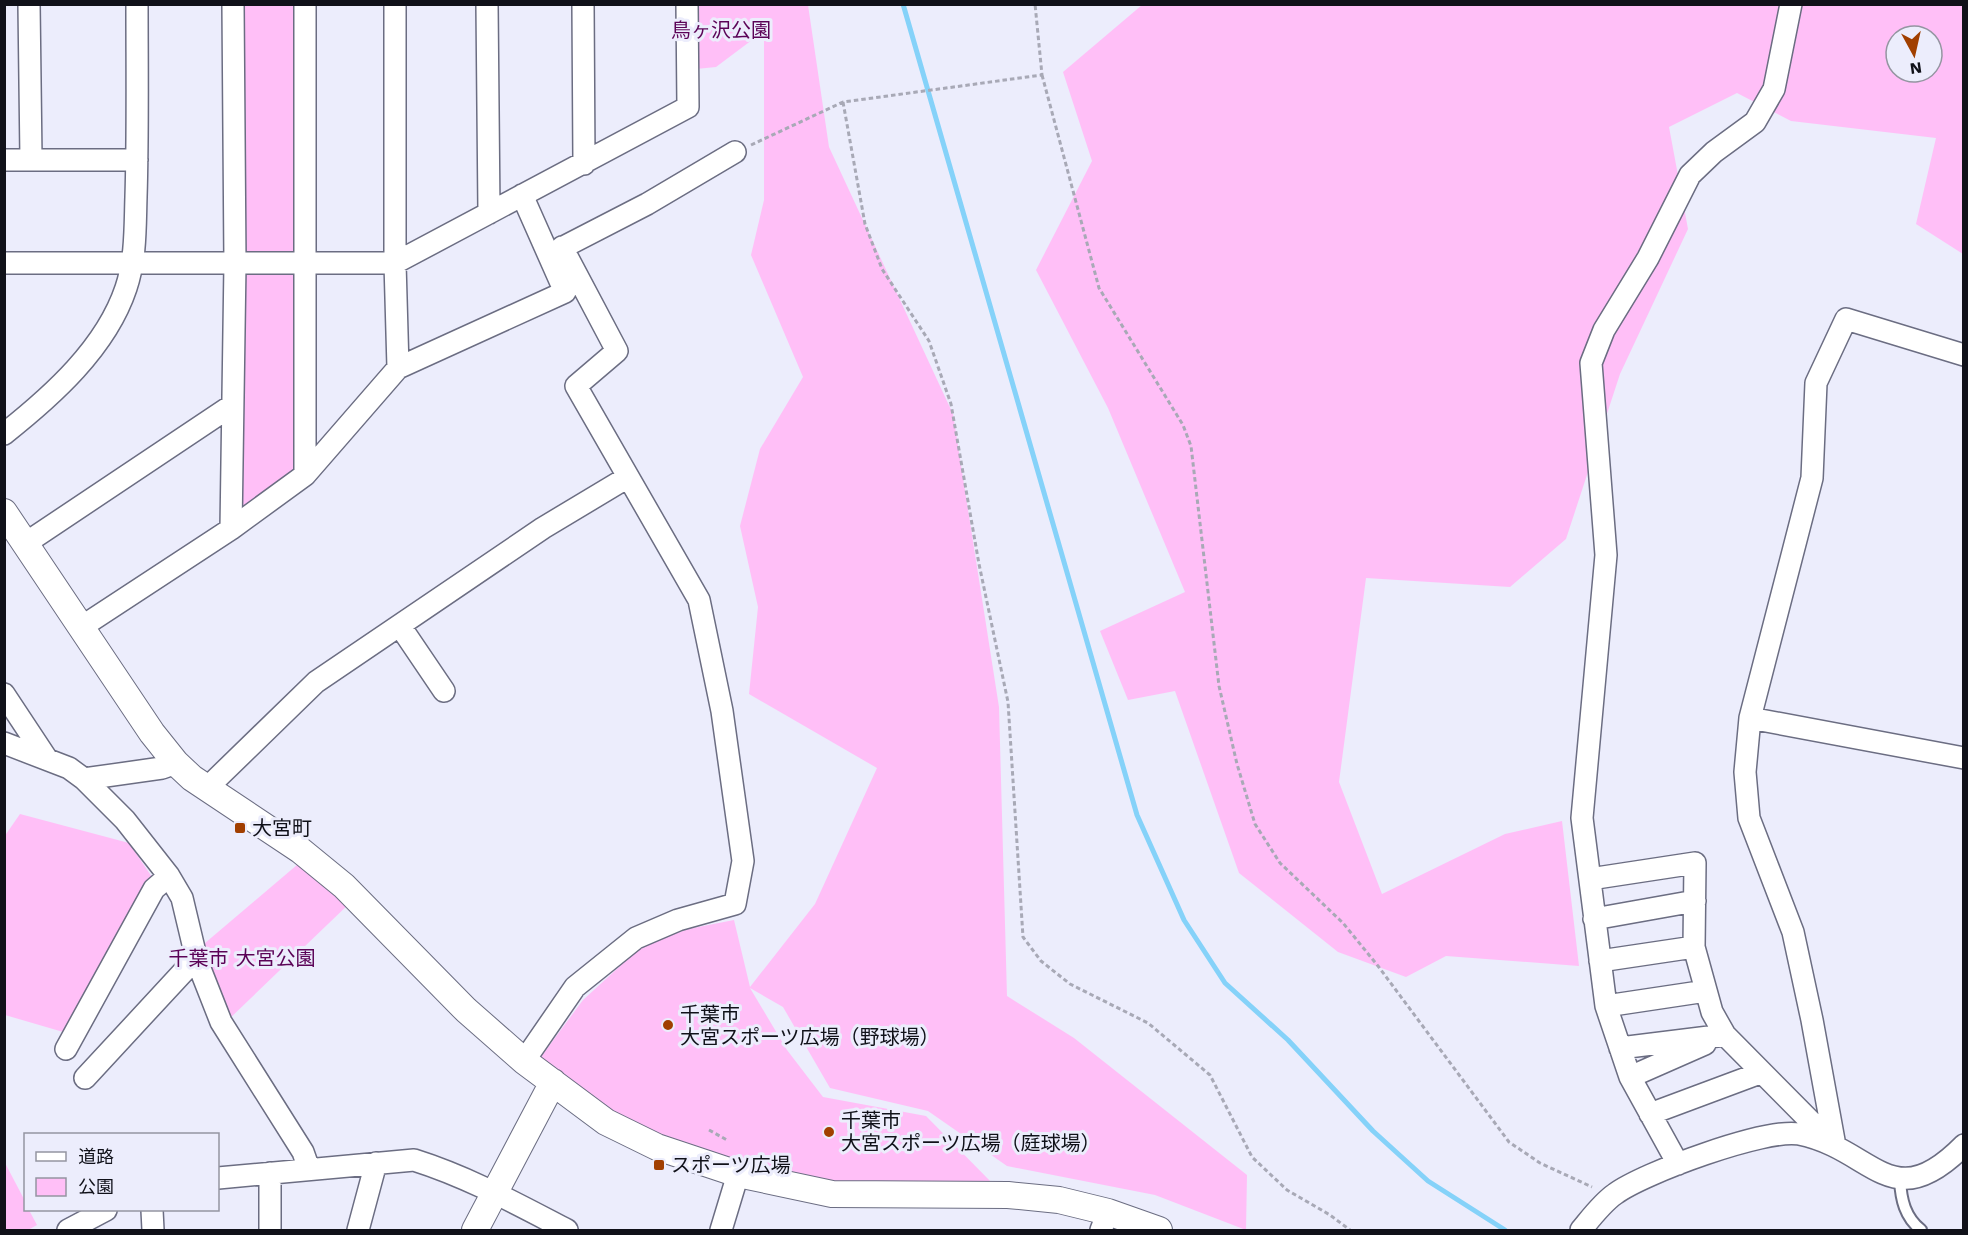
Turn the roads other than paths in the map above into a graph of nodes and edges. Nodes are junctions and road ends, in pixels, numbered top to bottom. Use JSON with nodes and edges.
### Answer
{"nodes":[{"id":1,"x":29,"y":4,"type":"edge"},
{"id":2,"x":137,"y":4,"type":"edge"},
{"id":3,"x":233,"y":4,"type":"edge"},
{"id":4,"x":305,"y":4,"type":"edge"},
{"id":5,"x":395,"y":4,"type":"edge"},
{"id":6,"x":487,"y":4,"type":"edge"},
{"id":7,"x":583,"y":4,"type":"edge"},
{"id":8,"x":687,"y":4,"type":"edge"},
{"id":9,"x":1791,"y":4,"type":"edge"},
{"id":10,"x":735,"y":152,"type":"road end"},
{"id":11,"x":31,"y":159,"type":"junction"},
{"id":12,"x":4,"y":160,"type":"edge"},
{"id":13,"x":137,"y":160,"type":"junction"},
{"id":14,"x":584,"y":164,"type":"junction"},
{"id":15,"x":522,"y":195,"type":"junction"},
{"id":16,"x":489,"y":213,"type":"junction"},
{"id":17,"x":556,"y":251,"type":"junction"},
{"id":18,"x":133,"y":262,"type":"junction"},
{"id":19,"x":4,"y":263,"type":"edge"},
{"id":20,"x":395,"y":263,"type":"junction"},
{"id":21,"x":235,"y":264,"type":"junction"},
{"id":22,"x":305,"y":264,"type":"junction"},
{"id":23,"x":1964,"y":355,"type":"edge"},
{"id":24,"x":398,"y":369,"type":"junction"},
{"id":25,"x":231,"y":406,"type":"junction"},
{"id":26,"x":4,"y":434,"type":"edge"},
{"id":27,"x":305,"y":475,"type":"junction"},
{"id":28,"x":628,"y":477,"type":"junction"},
{"id":29,"x":4,"y":512,"type":"edge"},
{"id":30,"x":231,"y":529,"type":"junction"},
{"id":31,"x":26,"y":543,"type":"junction"},
{"id":32,"x":82,"y":626,"type":"junction"},
{"id":33,"x":400,"y":626,"type":"junction"},
{"id":34,"x":444,"y":691,"type":"dead end"},
{"id":35,"x":4,"y":694,"type":"edge"},
{"id":36,"x":1750,"y":718,"type":"junction"},
{"id":37,"x":4,"y":743,"type":"edge"},
{"id":38,"x":1964,"y":758,"type":"edge"},
{"id":39,"x":47,"y":759,"type":"junction"},
{"id":40,"x":176,"y":763,"type":"junction"},
{"id":41,"x":84,"y":779,"type":"junction"},
{"id":42,"x":207,"y":788,"type":"junction"},
{"id":43,"x":169,"y":876,"type":"junction"},
{"id":44,"x":1590,"y":879,"type":"junction"},
{"id":45,"x":1695,"y":901,"type":"junction"},
{"id":46,"x":1594,"y":919,"type":"junction"},
{"id":47,"x":1694,"y":947,"type":"junction"},
{"id":48,"x":197,"y":961,"type":"junction"},
{"id":49,"x":1600,"y":961,"type":"junction"},
{"id":50,"x":1706,"y":991,"type":"junction"},
{"id":51,"x":1606,"y":1006,"type":"junction"},
{"id":52,"x":1725,"y":1035,"type":"junction"},
{"id":53,"x":1620,"y":1048,"type":"junction"},
{"id":54,"x":66,"y":1049,"type":"dead end"},
{"id":55,"x":524,"y":1061,"type":"junction"},
{"id":56,"x":1760,"y":1073,"type":"junction"},
{"id":57,"x":1630,"y":1077,"type":"junction"},
{"id":58,"x":85,"y":1078,"type":"dead end"},
{"id":59,"x":554,"y":1082,"type":"junction"},
{"id":60,"x":1650,"y":1113,"type":"junction"},
{"id":61,"x":1964,"y":1145,"type":"edge"},
{"id":62,"x":1835,"y":1146,"type":"junction"},
{"id":63,"x":376,"y":1163,"type":"junction"},
{"id":64,"x":1678,"y":1164,"type":"junction"},
{"id":65,"x":309,"y":1169,"type":"junction"},
{"id":66,"x":270,"y":1173,"type":"junction"},
{"id":67,"x":738,"y":1174,"type":"junction"},
{"id":68,"x":219,"y":1178,"type":"edge"},
{"id":69,"x":1900,"y":1180,"type":"junction"},
{"id":70,"x":495,"y":1192,"type":"junction"},
{"id":71,"x":102,"y":1211,"type":"edge"},
{"id":72,"x":152,"y":1211,"type":"edge"},
{"id":73,"x":1105,"y":1221,"type":"edge"},
{"id":74,"x":68,"y":1230,"type":"edge"},
{"id":75,"x":153,"y":1230,"type":"edge"},
{"id":76,"x":270,"y":1230,"type":"edge"},
{"id":77,"x":358,"y":1230,"type":"edge"},
{"id":78,"x":475,"y":1230,"type":"edge"},
{"id":79,"x":567,"y":1230,"type":"edge"},
{"id":80,"x":721,"y":1230,"type":"edge"},
{"id":81,"x":1159,"y":1230,"type":"edge"},
{"id":82,"x":1581,"y":1230,"type":"edge"},
{"id":83,"x":1921,"y":1230,"type":"edge"}],
"edges":[{"from":1,"to":11,"type":"street"},
{"from":2,"to":13,"type":"street"},
{"from":3,"to":21,"type":"street"},
{"from":4,"to":22,"type":"street"},
{"from":5,"to":20,"type":"street"},
{"from":6,"to":16,"type":"street"},
{"from":7,"to":14,"type":"street"},
{"from":8,"to":14,"type":"street"},
{"from":9,"to":44,"type":"street"},
{"from":10,"to":17,"type":"street"},
{"from":11,"to":12,"type":"street"},
{"from":11,"to":13,"type":"street"},
{"from":13,"to":18,"type":"street"},
{"from":14,"to":15,"type":"street"},
{"from":15,"to":16,"type":"street"},
{"from":15,"to":17,"type":"street"},
{"from":16,"to":20,"type":"street"},
{"from":17,"to":24,"type":"street"},
{"from":17,"to":28,"type":"street"},
{"from":18,"to":19,"type":"street"},
{"from":18,"to":21,"type":"street"},
{"from":18,"to":26,"type":"street"},
{"from":20,"to":22,"type":"street"},
{"from":20,"to":24,"type":"street"},
{"from":21,"to":22,"type":"street"},
{"from":21,"to":25,"type":"street"},
{"from":22,"to":27,"type":"street"},
{"from":23,"to":36,"type":"street"},
{"from":24,"to":27,"type":"street"},
{"from":25,"to":30,"type":"street"},
{"from":25,"to":31,"type":"street"},
{"from":27,"to":30,"type":"street"},
{"from":28,"to":33,"type":"street"},
{"from":28,"to":55,"type":"street"},
{"from":29,"to":31,"type":"street"},
{"from":30,"to":32,"type":"street"},
{"from":31,"to":32,"type":"street"},
{"from":32,"to":40,"type":"street"},
{"from":33,"to":34,"type":"street"},
{"from":33,"to":42,"type":"street"},
{"from":35,"to":39,"type":"street"},
{"from":36,"to":38,"type":"street"},
{"from":36,"to":62,"type":"street"},
{"from":37,"to":39,"type":"street"},
{"from":39,"to":41,"type":"street"},
{"from":40,"to":41,"type":"street"},
{"from":40,"to":42,"type":"street"},
{"from":41,"to":43,"type":"street"},
{"from":42,"to":55,"type":"street"},
{"from":43,"to":48,"type":"street"},
{"from":43,"to":54,"type":"street"},
{"from":44,"to":45,"type":"street"},
{"from":44,"to":46,"type":"street"},
{"from":45,"to":46,"type":"street"},
{"from":45,"to":47,"type":"street"},
{"from":46,"to":49,"type":"street"},
{"from":47,"to":49,"type":"street"},
{"from":47,"to":50,"type":"street"},
{"from":48,"to":58,"type":"street"},
{"from":48,"to":65,"type":"street"},
{"from":49,"to":51,"type":"street"},
{"from":50,"to":51,"type":"street"},
{"from":50,"to":52,"type":"street"},
{"from":51,"to":53,"type":"street"},
{"from":52,"to":53,"type":"street"},
{"from":52,"to":56,"type":"street"},
{"from":52,"to":57,"type":"street"},
{"from":53,"to":57,"type":"street"},
{"from":55,"to":59,"type":"street"},
{"from":56,"to":60,"type":"street"},
{"from":56,"to":62,"type":"street"},
{"from":57,"to":60,"type":"street"},
{"from":59,"to":67,"type":"street"},
{"from":59,"to":70,"type":"street"},
{"from":60,"to":64,"type":"street"},
{"from":61,"to":69,"type":"street"},
{"from":62,"to":64,"type":"street"},
{"from":62,"to":69,"type":"street"},
{"from":63,"to":65,"type":"street"},
{"from":63,"to":70,"type":"street"},
{"from":63,"to":77,"type":"street"},
{"from":64,"to":82,"type":"street"},
{"from":65,"to":66,"type":"street"},
{"from":66,"to":68,"type":"street"},
{"from":66,"to":76,"type":"street"},
{"from":67,"to":73,"type":"street"},
{"from":67,"to":80,"type":"street"},
{"from":69,"to":83,"type":"lane"},
{"from":70,"to":78,"type":"street"},
{"from":70,"to":79,"type":"street"},
{"from":71,"to":74,"type":"street"},
{"from":72,"to":75,"type":"street"},
{"from":73,"to":81,"type":"street"}]}
